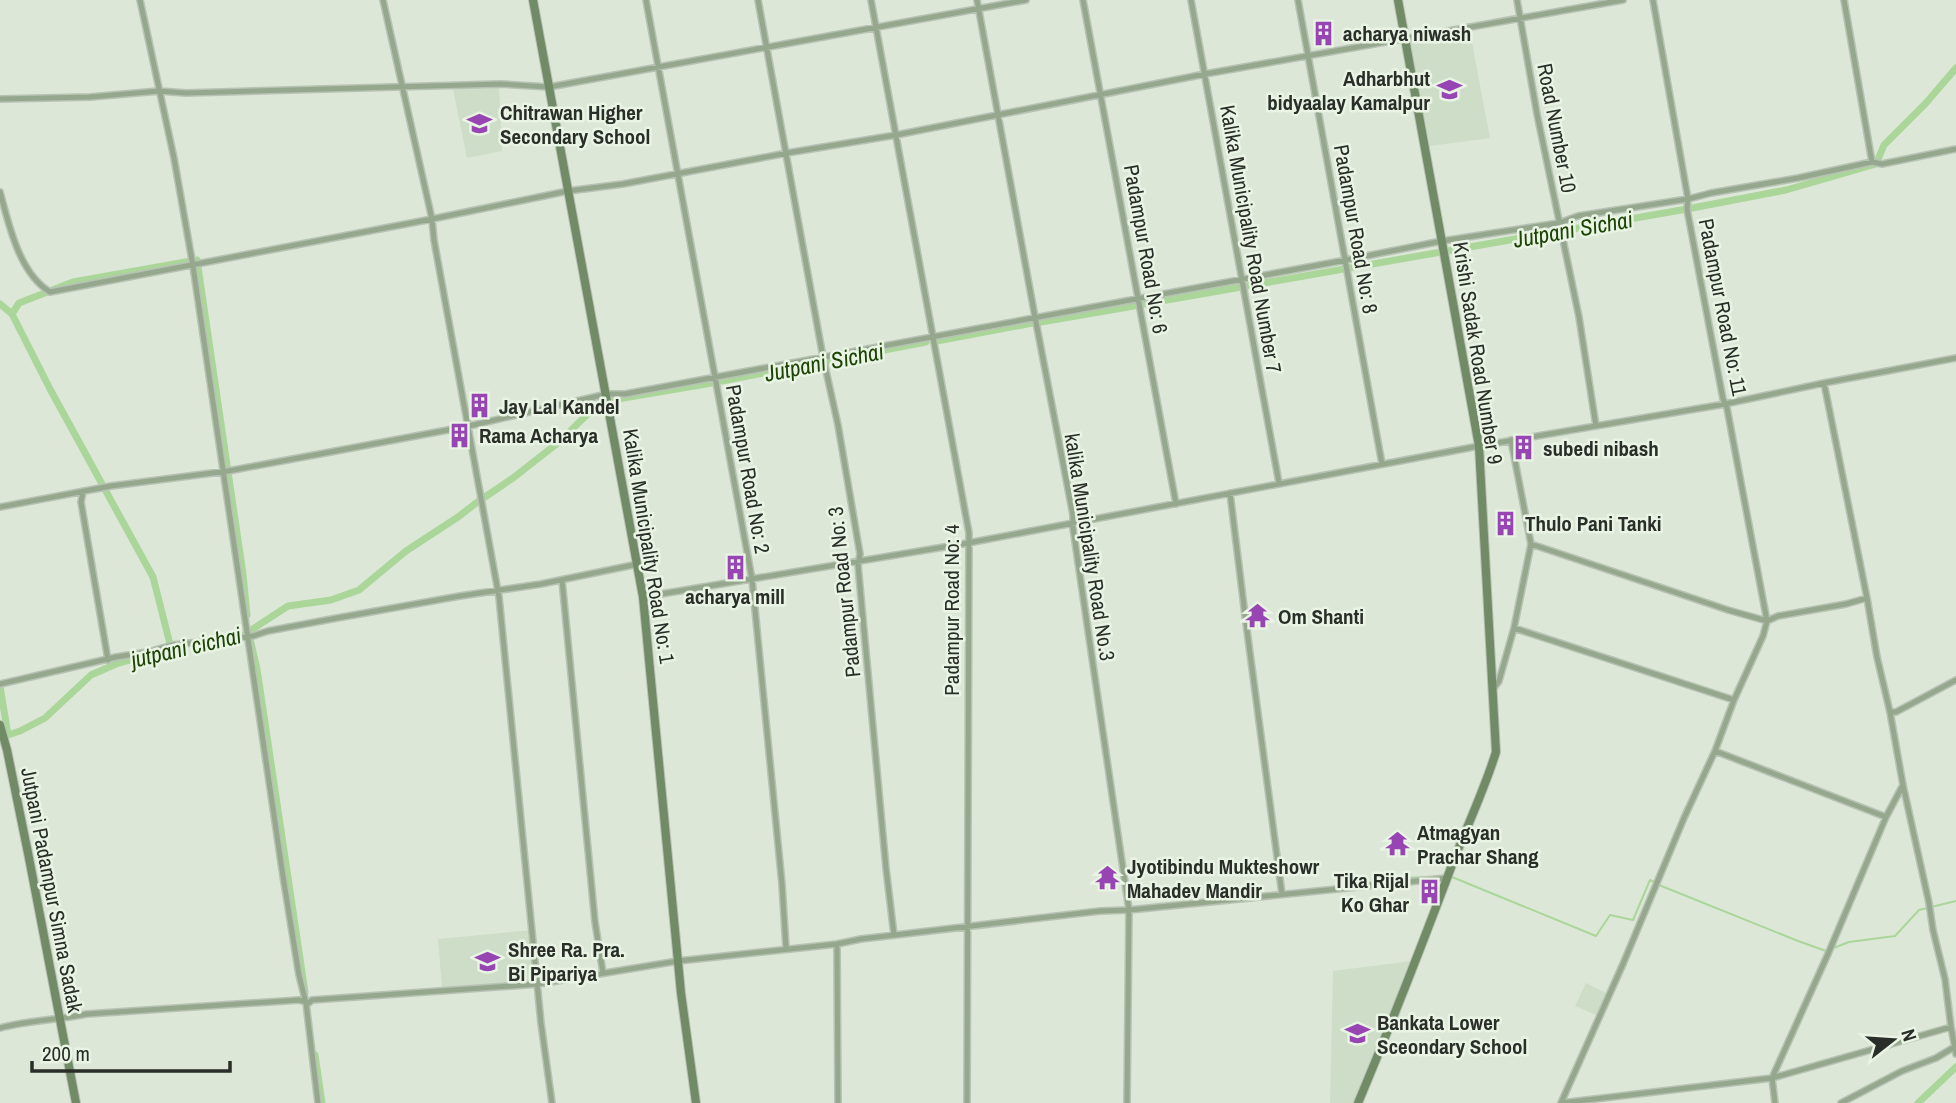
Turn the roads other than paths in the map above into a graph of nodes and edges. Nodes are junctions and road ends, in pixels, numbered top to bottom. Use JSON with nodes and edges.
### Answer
{"nodes":[{"id":1,"x":140,"y":0,"type":"edge"},
{"id":2,"x":383,"y":0,"type":"edge"},
{"id":3,"x":533,"y":0,"type":"edge"},
{"id":4,"x":646,"y":0,"type":"edge"},
{"id":5,"x":758,"y":0,"type":"edge"},
{"id":6,"x":871,"y":0,"type":"edge"},
{"id":7,"x":977,"y":0,"type":"edge"},
{"id":8,"x":1026,"y":0,"type":"edge"},
{"id":9,"x":1083,"y":0,"type":"edge"},
{"id":10,"x":1191,"y":0,"type":"edge"},
{"id":11,"x":1298,"y":0,"type":"edge"},
{"id":12,"x":1398,"y":0,"type":"edge"},
{"id":13,"x":1517,"y":0,"type":"edge"},
{"id":14,"x":1623,"y":0,"type":"edge"},
{"id":15,"x":1653,"y":0,"type":"edge"},
{"id":16,"x":1843,"y":0,"type":"edge"},
{"id":17,"x":979,"y":8,"type":"junction"},
{"id":18,"x":1521,"y":19,"type":"junction"},
{"id":19,"x":876,"y":27,"type":"junction"},
{"id":20,"x":1405,"y":38,"type":"junction"},
{"id":21,"x":767,"y":46,"type":"junction"},
{"id":22,"x":1309,"y":55,"type":"junction"},
{"id":23,"x":658,"y":66,"type":"junction"},
{"id":24,"x":1205,"y":74,"type":"junction"},
{"id":25,"x":403,"y":87,"type":"junction"},
{"id":26,"x":550,"y":87,"type":"junction"},
{"id":27,"x":159,"y":92,"type":"junction"},
{"id":28,"x":1102,"y":95,"type":"junction"},
{"id":29,"x":0,"y":100,"type":"edge"},
{"id":30,"x":998,"y":115,"type":"junction"},
{"id":31,"x":896,"y":135,"type":"junction"},
{"id":32,"x":1956,"y":149,"type":"edge"},
{"id":33,"x":787,"y":153,"type":"junction"},
{"id":34,"x":1871,"y":162,"type":"junction"},
{"id":35,"x":678,"y":174,"type":"junction"},
{"id":36,"x":568,"y":191,"type":"junction"},
{"id":37,"x":0,"y":192,"type":"edge"},
{"id":38,"x":1688,"y":199,"type":"junction"},
{"id":39,"x":432,"y":219,"type":"junction"},
{"id":40,"x":1559,"y":223,"type":"junction"},
{"id":41,"x":1443,"y":241,"type":"junction"},
{"id":42,"x":1346,"y":260,"type":"junction"},
{"id":43,"x":194,"y":263,"type":"junction"},
{"id":44,"x":1242,"y":280,"type":"junction"},
{"id":45,"x":1138,"y":298,"type":"junction"},
{"id":46,"x":1035,"y":317,"type":"junction"},
{"id":47,"x":934,"y":337,"type":"junction"},
{"id":48,"x":823,"y":357,"type":"junction"},
{"id":49,"x":1956,"y":358,"type":"edge"},
{"id":50,"x":716,"y":377,"type":"junction"},
{"id":51,"x":1824,"y":383,"type":"junction"},
{"id":52,"x":607,"y":394,"type":"junction"},
{"id":53,"x":1725,"y":404,"type":"junction"},
{"id":54,"x":469,"y":426,"type":"junction"},
{"id":55,"x":1596,"y":426,"type":"junction"},
{"id":56,"x":1511,"y":440,"type":"junction"},
{"id":57,"x":1479,"y":446,"type":"junction"},
{"id":58,"x":1382,"y":464,"type":"junction"},
{"id":59,"x":223,"y":471,"type":"junction"},
{"id":60,"x":1279,"y":483,"type":"junction"},
{"id":61,"x":83,"y":492,"type":"junction"},
{"id":62,"x":1230,"y":492,"type":"junction"},
{"id":63,"x":1177,"y":503,"type":"junction"},
{"id":64,"x":0,"y":507,"type":"edge"},
{"id":65,"x":1073,"y":522,"type":"junction"},
{"id":66,"x":968,"y":542,"type":"junction"},
{"id":67,"x":1531,"y":544,"type":"junction"},
{"id":68,"x":859,"y":560,"type":"junction"},
{"id":69,"x":638,"y":564,"type":"junction"},
{"id":70,"x":752,"y":579,"type":"junction"},
{"id":71,"x":562,"y":580,"type":"junction"},
{"id":72,"x":498,"y":591,"type":"junction"},
{"id":73,"x":643,"y":597,"type":"junction"},
{"id":74,"x":1867,"y":598,"type":"junction"},
{"id":75,"x":1767,"y":621,"type":"junction"},
{"id":76,"x":1514,"y":628,"type":"junction"},
{"id":77,"x":250,"y":637,"type":"junction"},
{"id":78,"x":108,"y":660,"type":"junction"},
{"id":79,"x":1956,"y":680,"type":"edge"},
{"id":80,"x":0,"y":684,"type":"edge"},
{"id":81,"x":1493,"y":689,"type":"junction"},
{"id":82,"x":1734,"y":700,"type":"junction"},
{"id":83,"x":1890,"y":712,"type":"junction"},
{"id":84,"x":0,"y":725,"type":"edge"},
{"id":85,"x":1715,"y":751,"type":"junction"},
{"id":86,"x":1903,"y":785,"type":"junction"},
{"id":87,"x":1886,"y":817,"type":"junction"},
{"id":88,"x":1448,"y":876,"type":"junction"},
{"id":89,"x":1282,"y":894,"type":"junction"},
{"id":90,"x":1129,"y":910,"type":"junction"},
{"id":91,"x":967,"y":928,"type":"junction"},
{"id":92,"x":894,"y":935,"type":"junction"},
{"id":93,"x":838,"y":944,"type":"junction"},
{"id":94,"x":786,"y":948,"type":"junction"},
{"id":95,"x":678,"y":961,"type":"junction"},
{"id":96,"x":603,"y":973,"type":"junction"},
{"id":97,"x":538,"y":984,"type":"junction"},
{"id":98,"x":307,"y":1003,"type":"junction"},
{"id":99,"x":64,"y":1019,"type":"junction"},
{"id":100,"x":1951,"y":1026,"type":"junction"},
{"id":101,"x":0,"y":1028,"type":"edge"},
{"id":102,"x":1955,"y":1045,"type":"edge"},
{"id":103,"x":1956,"y":1054,"type":"edge"},
{"id":104,"x":1772,"y":1079,"type":"junction"},
{"id":105,"x":1562,"y":1101,"type":"edge"},
{"id":106,"x":1588,"y":1102,"type":"edge"},
{"id":107,"x":76,"y":1103,"type":"edge"},
{"id":108,"x":318,"y":1103,"type":"edge"},
{"id":109,"x":552,"y":1103,"type":"edge"},
{"id":110,"x":696,"y":1103,"type":"edge"},
{"id":111,"x":838,"y":1103,"type":"edge"},
{"id":112,"x":967,"y":1103,"type":"edge"},
{"id":113,"x":1127,"y":1103,"type":"edge"},
{"id":114,"x":1358,"y":1103,"type":"edge"},
{"id":115,"x":1775,"y":1103,"type":"edge"},
{"id":116,"x":1842,"y":1103,"type":"edge"}],
"edges":[{"from":1,"to":27,"type":"street"},
{"from":2,"to":25,"type":"street"},
{"from":3,"to":26,"type":"street","name":"Kalika Municipality Road No: 1"},
{"from":4,"to":23,"type":"street","name":"Padampur Road No: 2"},
{"from":5,"to":21,"type":"street","name":"Padampur Road No: 3"},
{"from":6,"to":19,"type":"street","name":"Padampur Road No: 4"},
{"from":7,"to":17,"type":"street","name":"kalika Municipality Road No.3"},
{"from":8,"to":17,"type":"street"},
{"from":9,"to":28,"type":"street","name":"Padampur Road No: 6"},
{"from":10,"to":24,"type":"street","name":"Kalika Municipality Road Number 7"},
{"from":11,"to":22,"type":"street","name":"Padampur Road No: 8"},
{"from":12,"to":20,"type":"street","name":"Krishi Sadak Road Number 9"},
{"from":13,"to":18,"type":"street","name":"Road Number 10"},
{"from":14,"to":18,"type":"street"},
{"from":15,"to":38,"type":"street","name":"Padampur Road No: 11"},
{"from":16,"to":34,"type":"street"},
{"from":17,"to":19,"type":"street"},
{"from":17,"to":30,"type":"street","name":"kalika Municipality Road No.3"},
{"from":18,"to":20,"type":"street"},
{"from":18,"to":40,"type":"street","name":"Road Number 10"},
{"from":19,"to":21,"type":"street"},
{"from":19,"to":31,"type":"street","name":"Padampur Road No: 4"},
{"from":20,"to":22,"type":"street"},
{"from":20,"to":41,"type":"street","name":"Krishi Sadak Road Number 9"},
{"from":21,"to":23,"type":"street"},
{"from":21,"to":33,"type":"street","name":"Padampur Road No: 3"},
{"from":22,"to":24,"type":"street"},
{"from":22,"to":42,"type":"street","name":"Padampur Road No: 8"},
{"from":23,"to":26,"type":"street"},
{"from":23,"to":35,"type":"street","name":"Padampur Road No: 2"},
{"from":24,"to":28,"type":"street"},
{"from":24,"to":44,"type":"street","name":"Kalika Municipality Road Number 7"},
{"from":25,"to":26,"type":"street"},
{"from":25,"to":27,"type":"street"},
{"from":25,"to":39,"type":"street"},
{"from":26,"to":36,"type":"street","name":"Kalika Municipality Road No: 1"},
{"from":27,"to":29,"type":"street"},
{"from":27,"to":43,"type":"street"},
{"from":28,"to":30,"type":"street"},
{"from":28,"to":45,"type":"street","name":"Padampur Road No: 6"},
{"from":30,"to":31,"type":"street"},
{"from":30,"to":46,"type":"street","name":"kalika Municipality Road No.3"},
{"from":31,"to":33,"type":"street"},
{"from":31,"to":47,"type":"street","name":"Padampur Road No: 4"},
{"from":32,"to":34,"type":"street"},
{"from":33,"to":35,"type":"street"},
{"from":33,"to":48,"type":"street","name":"Padampur Road No: 3"},
{"from":34,"to":38,"type":"street"},
{"from":35,"to":36,"type":"street"},
{"from":35,"to":50,"type":"street","name":"Padampur Road No: 2"},
{"from":36,"to":39,"type":"street"},
{"from":36,"to":52,"type":"street","name":"Kalika Municipality Road No: 1"},
{"from":37,"to":43,"type":"street"},
{"from":38,"to":40,"type":"street"},
{"from":38,"to":53,"type":"street","name":"Padampur Road No: 11"},
{"from":39,"to":43,"type":"street"},
{"from":39,"to":54,"type":"street"},
{"from":40,"to":41,"type":"street"},
{"from":40,"to":55,"type":"street","name":"Road Number 10"},
{"from":41,"to":42,"type":"street"},
{"from":41,"to":57,"type":"street","name":"Krishi Sadak Road Number 9"},
{"from":42,"to":44,"type":"street"},
{"from":42,"to":58,"type":"street","name":"Padampur Road No: 8"},
{"from":43,"to":59,"type":"street"},
{"from":44,"to":45,"type":"street"},
{"from":44,"to":60,"type":"street","name":"Kalika Municipality Road Number 7"},
{"from":45,"to":46,"type":"street"},
{"from":45,"to":63,"type":"street","name":"Padampur Road No: 6"},
{"from":46,"to":47,"type":"street"},
{"from":46,"to":65,"type":"street","name":"kalika Municipality Road No.3"},
{"from":47,"to":48,"type":"street"},
{"from":47,"to":66,"type":"street","name":"Padampur Road No: 4"},
{"from":48,"to":50,"type":"street"},
{"from":48,"to":68,"type":"street","name":"Padampur Road No: 3"},
{"from":49,"to":51,"type":"street"},
{"from":50,"to":52,"type":"street"},
{"from":50,"to":70,"type":"street","name":"Padampur Road No: 2"},
{"from":51,"to":53,"type":"street"},
{"from":51,"to":74,"type":"street"},
{"from":52,"to":54,"type":"street"},
{"from":52,"to":69,"type":"street","name":"Kalika Municipality Road No: 1"},
{"from":53,"to":55,"type":"street"},
{"from":53,"to":75,"type":"street","name":"Padampur Road No: 11"},
{"from":54,"to":59,"type":"street"},
{"from":54,"to":72,"type":"street"},
{"from":55,"to":56,"type":"street"},
{"from":56,"to":57,"type":"street"},
{"from":56,"to":67,"type":"street"},
{"from":57,"to":58,"type":"street"},
{"from":57,"to":81,"type":"street","name":"Krishi Sadak Road Number 9"},
{"from":58,"to":60,"type":"street"},
{"from":59,"to":61,"type":"street"},
{"from":59,"to":77,"type":"street"},
{"from":60,"to":62,"type":"street"},
{"from":61,"to":64,"type":"street"},
{"from":61,"to":78,"type":"street"},
{"from":62,"to":63,"type":"street"},
{"from":62,"to":89,"type":"street"},
{"from":63,"to":65,"type":"street"},
{"from":65,"to":66,"type":"street"},
{"from":65,"to":90,"type":"street","name":"kalika Municipality Road No.3"},
{"from":66,"to":68,"type":"street"},
{"from":66,"to":91,"type":"street","name":"Padampur Road No: 4"},
{"from":67,"to":75,"type":"street"},
{"from":67,"to":76,"type":"street"},
{"from":68,"to":70,"type":"street"},
{"from":68,"to":92,"type":"street","name":"Padampur Road No: 3"},
{"from":69,"to":71,"type":"street"},
{"from":69,"to":73,"type":"street","name":"Kalika Municipality Road No: 1"},
{"from":70,"to":73,"type":"street"},
{"from":70,"to":94,"type":"street","name":"Padampur Road No: 2"},
{"from":71,"to":72,"type":"street"},
{"from":71,"to":96,"type":"street"},
{"from":72,"to":77,"type":"street"},
{"from":72,"to":97,"type":"street"},
{"from":73,"to":95,"type":"street","name":"Kalika Municipality Road No: 1"},
{"from":74,"to":75,"type":"street"},
{"from":74,"to":83,"type":"street"},
{"from":75,"to":82,"type":"street"},
{"from":76,"to":81,"type":"street"},
{"from":76,"to":82,"type":"street"},
{"from":77,"to":78,"type":"street"},
{"from":77,"to":98,"type":"street"},
{"from":78,"to":80,"type":"street"},
{"from":79,"to":83,"type":"street"},
{"from":81,"to":88,"type":"street","name":"Krishi Sadak Road Number 9"},
{"from":82,"to":85,"type":"street"},
{"from":83,"to":86,"type":"street"},
{"from":84,"to":99,"type":"street","name":"Jutpani Padampur Simna Sadak"},
{"from":85,"to":87,"type":"street"},
{"from":85,"to":105,"type":"street"},
{"from":86,"to":87,"type":"street"},
{"from":86,"to":100,"type":"street"},
{"from":87,"to":104,"type":"street"},
{"from":88,"to":89,"type":"street"},
{"from":88,"to":114,"type":"street","name":"Krishi Sadak Road Number 9"},
{"from":89,"to":90,"type":"street"},
{"from":90,"to":91,"type":"street"},
{"from":90,"to":113,"type":"street","name":"kalika Municipality Road No.3"},
{"from":91,"to":92,"type":"street"},
{"from":91,"to":112,"type":"street","name":"Padampur Road No: 4"},
{"from":92,"to":93,"type":"street"},
{"from":93,"to":94,"type":"street"},
{"from":93,"to":111,"type":"street"},
{"from":94,"to":95,"type":"street"},
{"from":95,"to":96,"type":"street"},
{"from":95,"to":110,"type":"street","name":"Kalika Municipality Road No: 1"},
{"from":96,"to":97,"type":"street"},
{"from":97,"to":98,"type":"street"},
{"from":97,"to":109,"type":"street"},
{"from":98,"to":99,"type":"street"},
{"from":98,"to":108,"type":"street"},
{"from":99,"to":101,"type":"street"},
{"from":99,"to":107,"type":"street","name":"Jutpani Padampur Simna Sadak"},
{"from":100,"to":102,"type":"street"},
{"from":100,"to":104,"type":"street"},
{"from":102,"to":103,"type":"street"},
{"from":102,"to":116,"type":"street"},
{"from":104,"to":106,"type":"street"},
{"from":104,"to":115,"type":"street"},
{"from":105,"to":106,"type":"street"}]}
